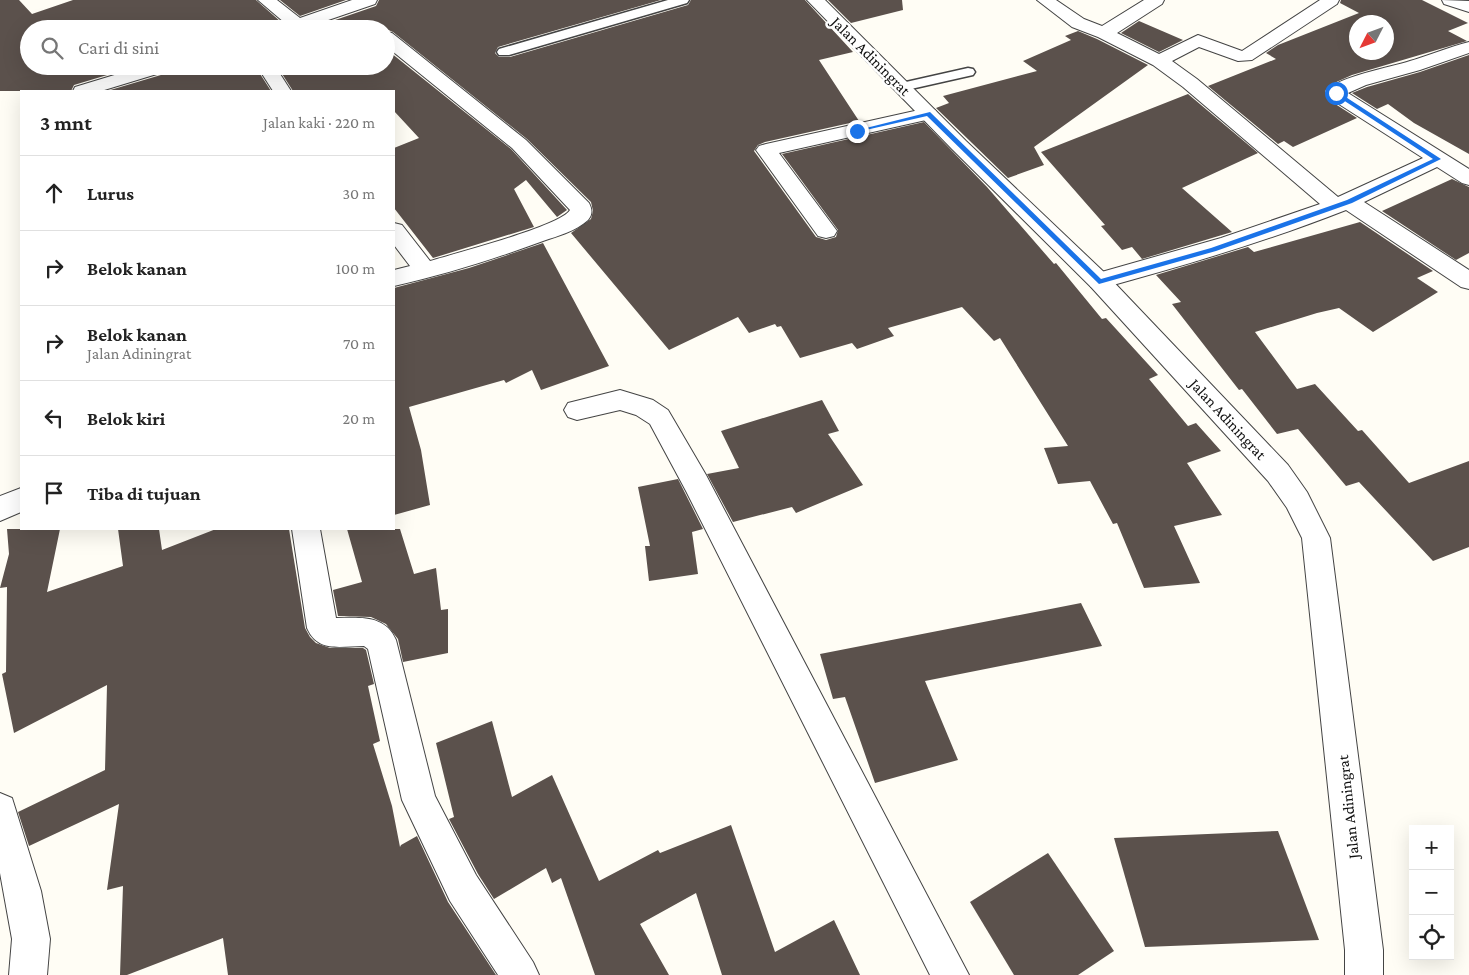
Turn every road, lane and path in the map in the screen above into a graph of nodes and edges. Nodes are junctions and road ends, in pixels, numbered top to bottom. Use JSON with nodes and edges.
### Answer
{"nodes":[{"id":1,"x":266,"y":0,"type":"edge"},
{"id":2,"x":369,"y":0,"type":"edge"},
{"id":3,"x":682,"y":0,"type":"edge"},
{"id":4,"x":816,"y":0,"type":"edge"},
{"id":5,"x":1045,"y":0,"type":"edge"},
{"id":6,"x":1156,"y":0,"type":"edge"},
{"id":7,"x":1331,"y":0,"type":"edge"},
{"id":8,"x":1450,"y":0,"type":"edge"},
{"id":9,"x":349,"y":7,"type":"junction"},
{"id":10,"x":1469,"y":7,"type":"edge"},
{"id":11,"x":363,"y":18,"type":"dead end"},
{"id":12,"x":284,"y":20,"type":"edge"},
{"id":13,"x":311,"y":20,"type":"edge"},
{"id":14,"x":1104,"y":33,"type":"junction"},
{"id":15,"x":395,"y":44,"type":"edge"},
{"id":16,"x":1469,"y":48,"type":"edge"},
{"id":17,"x":504,"y":52,"type":"dead end"},
{"id":18,"x":1159,"y":61,"type":"junction"},
{"id":19,"x":968,"y":72,"type":"dead end"},
{"id":20,"x":134,"y":75,"type":"edge"},
{"id":21,"x":272,"y":75,"type":"edge"},
{"id":22,"x":902,"y":87,"type":"junction"},
{"id":23,"x":85,"y":90,"type":"edge"},
{"id":24,"x":281,"y":90,"type":"edge"},
{"id":25,"x":928,"y":114,"type":"junction"},
{"id":26,"x":1438,"y":159,"type":"junction"},
{"id":27,"x":1469,"y":178,"type":"edge"},
{"id":28,"x":1342,"y":204,"type":"junction"},
{"id":29,"x":395,"y":231,"type":"edge"},
{"id":30,"x":826,"y":231,"type":"dead end"},
{"id":31,"x":426,"y":271,"type":"junction"},
{"id":32,"x":395,"y":278,"type":"edge"},
{"id":33,"x":1099,"y":282,"type":"junction"},
{"id":34,"x":1469,"y":282,"type":"edge"},
{"id":35,"x":577,"y":410,"type":"dead end"},
{"id":36,"x":20,"y":500,"type":"edge"},
{"id":37,"x":0,"y":510,"type":"edge"},
{"id":38,"x":306,"y":530,"type":"edge"},
{"id":39,"x":0,"y":810,"type":"edge"},
{"id":40,"x":28,"y":975,"type":"edge"},
{"id":41,"x":520,"y":975,"type":"edge"},
{"id":42,"x":950,"y":975,"type":"edge"},
{"id":43,"x":1364,"y":975,"type":"edge"}],
"edges":[{"from":1,"to":12,"type":"street"},
{"from":2,"to":9,"type":"street"},
{"from":3,"to":17,"type":"lane"},
{"from":4,"to":22,"type":"street","name":"Jalan Adiningrat"},
{"from":5,"to":14,"type":"street"},
{"from":6,"to":14,"type":"street"},
{"from":7,"to":18,"type":"street"},
{"from":8,"to":10,"type":"street"},
{"from":9,"to":11,"type":"street"},
{"from":9,"to":13,"type":"street"},
{"from":14,"to":18,"type":"street"},
{"from":15,"to":31,"type":"street"},
{"from":16,"to":26,"type":"street"},
{"from":18,"to":28,"type":"street"},
{"from":19,"to":22,"type":"lane"},
{"from":20,"to":23,"type":"street"},
{"from":21,"to":24,"type":"street"},
{"from":22,"to":25,"type":"street","name":"Jalan Adiningrat"},
{"from":25,"to":30,"type":"street"},
{"from":25,"to":33,"type":"street","name":"Jalan Adiningrat"},
{"from":26,"to":27,"type":"street"},
{"from":26,"to":28,"type":"street"},
{"from":28,"to":33,"type":"street"},
{"from":28,"to":34,"type":"street"},
{"from":29,"to":31,"type":"street"},
{"from":31,"to":32,"type":"street"},
{"from":33,"to":43,"type":"street","name":"Jalan Adiningrat"},
{"from":35,"to":42,"type":"street"},
{"from":36,"to":37,"type":"street"},
{"from":38,"to":41,"type":"street"},
{"from":39,"to":40,"type":"street"}]}
